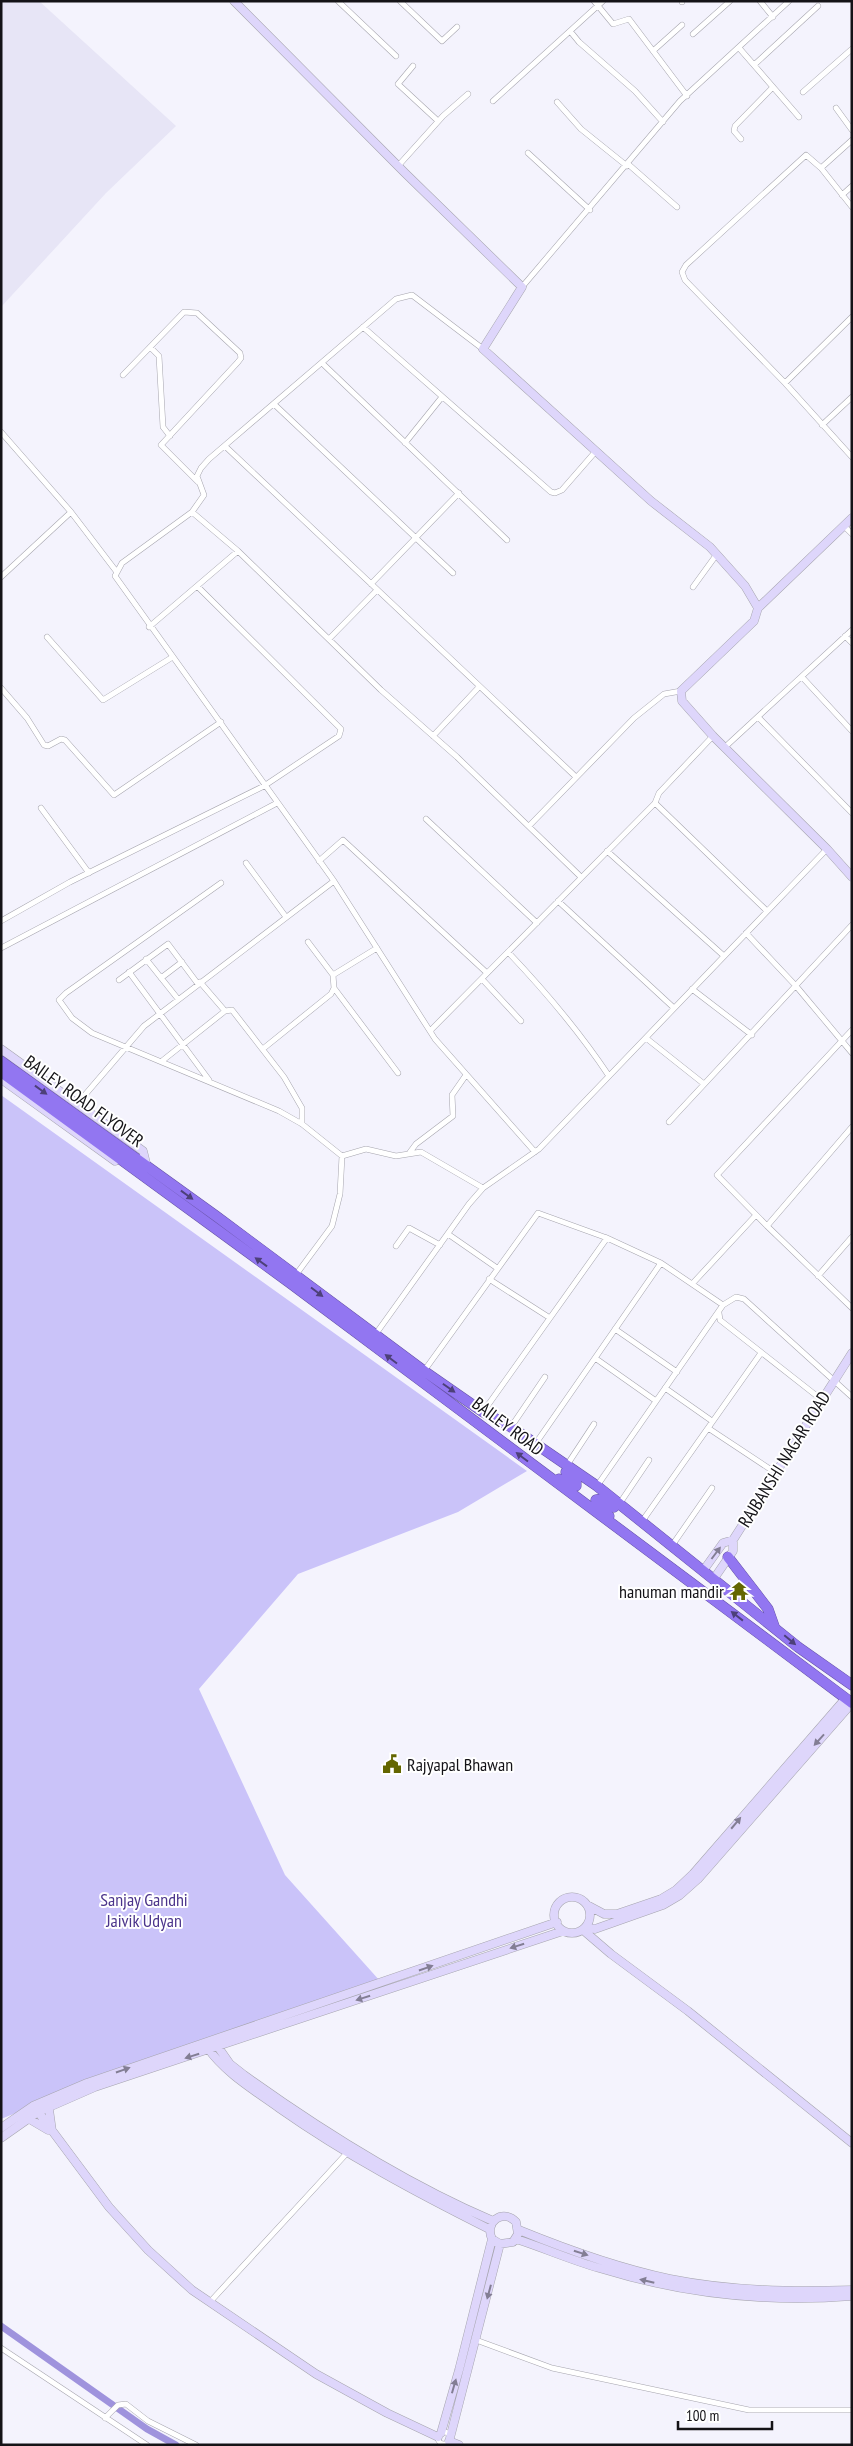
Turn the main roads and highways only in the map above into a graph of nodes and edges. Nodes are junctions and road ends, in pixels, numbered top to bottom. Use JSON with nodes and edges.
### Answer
{"nodes":[{"id":1,"x":1,"y":1061,"type":"edge"},
{"id":2,"x":1,"y":1072,"type":"edge"},
{"id":3,"x":146,"y":1172,"type":"junction"},
{"id":4,"x":493,"y":1418,"type":"junction"},
{"id":5,"x":537,"y":1468,"type":"junction"},
{"id":6,"x":668,"y":1545,"type":"junction"},
{"id":7,"x":648,"y":1550,"type":"junction"},
{"id":8,"x":728,"y":1558,"type":"road end"},
{"id":9,"x":774,"y":1626,"type":"junction"},
{"id":10,"x":852,"y":1685,"type":"edge"},
{"id":11,"x":849,"y":1702,"type":"edge"}],
"edges":[{"from":1,"to":3,"type":"highway","name":"BAILEY ROAD FLYOVER","one_way":true},
{"from":2,"to":3,"type":"highway","name":"BAILEY ROAD FLYOVER"},
{"from":3,"to":4,"type":"highway","name":"BAILEY ROAD","one_way":true},
{"from":5,"to":3,"type":"highway","name":"BAILEY ROAD","one_way":true},
{"from":4,"to":5,"type":"highway"},
{"from":4,"to":6,"type":"highway","name":"BAILEY ROAD"},
{"from":5,"to":7,"type":"highway","name":"BAILEY ROAD"},
{"from":6,"to":7,"type":"highway"},
{"from":6,"to":9,"type":"highway","name":"BAILEY ROAD"},
{"from":11,"to":7,"type":"highway","name":"BAILEY ROAD","one_way":true},
{"from":8,"to":9,"type":"highway"},
{"from":9,"to":10,"type":"highway","name":"BAILEY ROAD","one_way":true}]}
